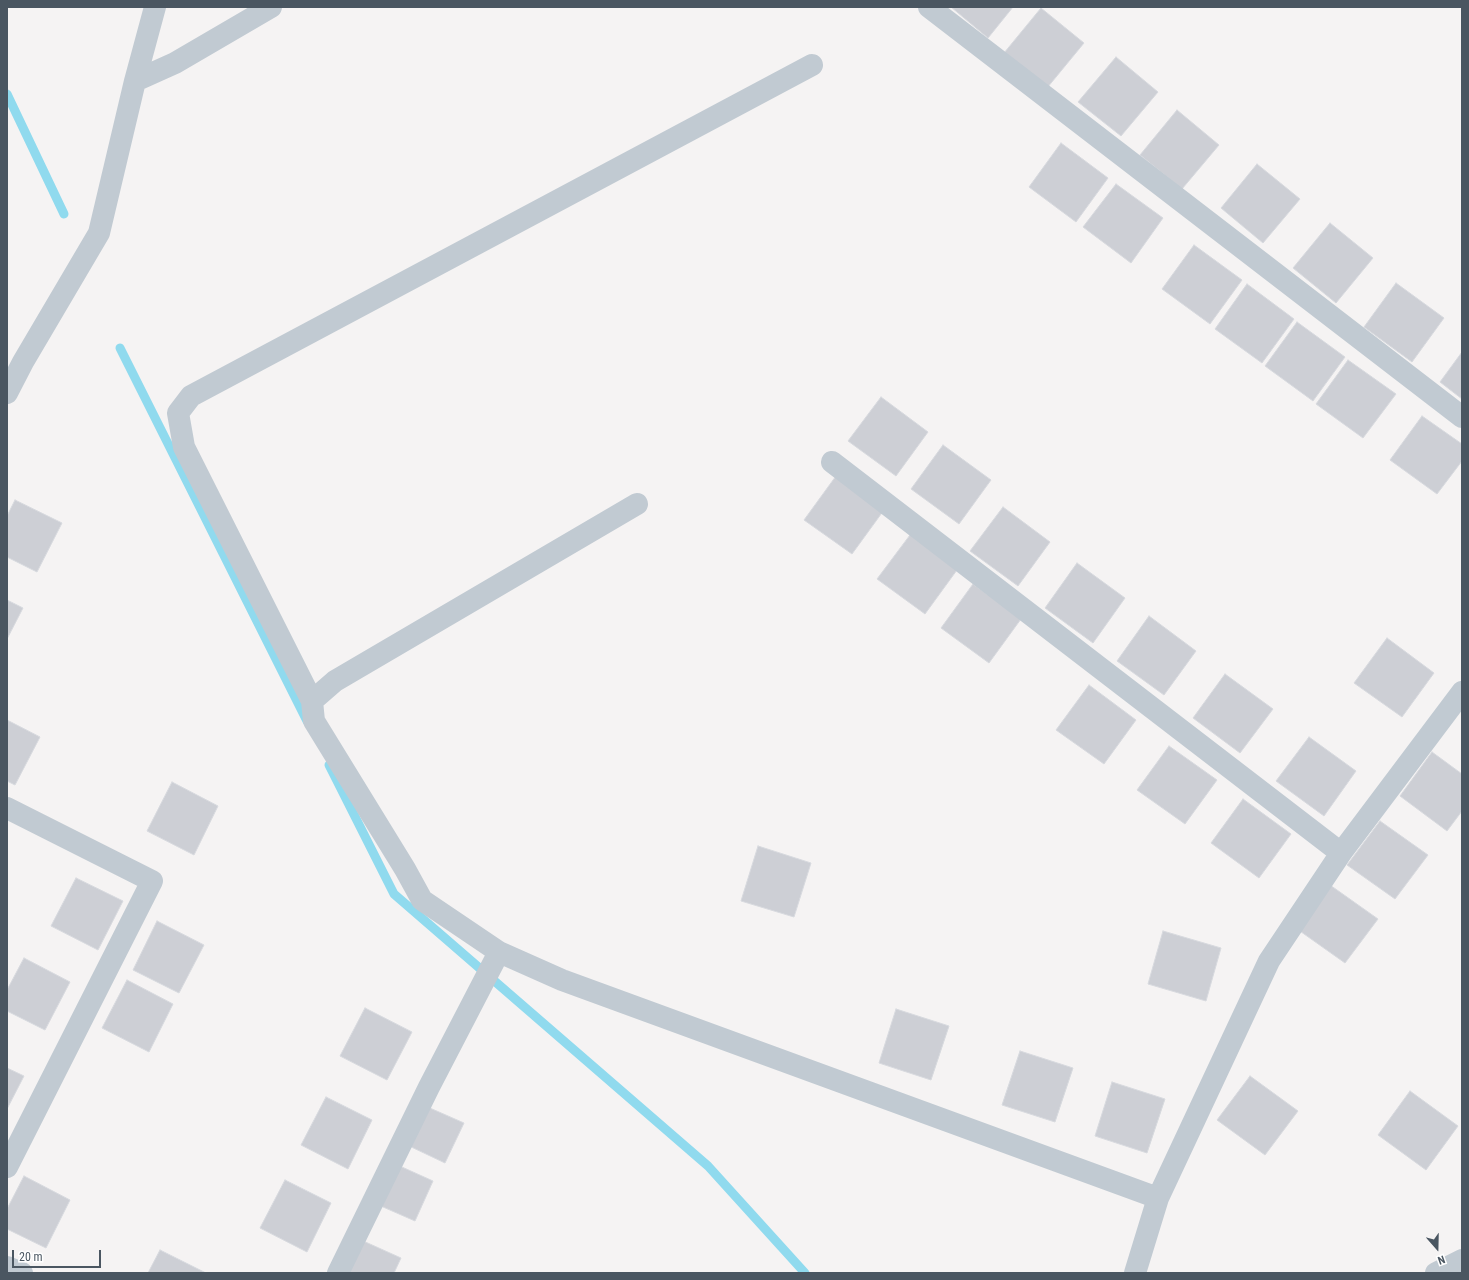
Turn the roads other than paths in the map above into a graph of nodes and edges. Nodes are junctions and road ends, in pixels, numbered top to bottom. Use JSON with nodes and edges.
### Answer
{"nodes":[{"id":1,"x":155,"y":7,"type":"edge"},
{"id":2,"x":271,"y":7,"type":"edge"},
{"id":3,"x":929,"y":7,"type":"edge"},
{"id":4,"x":812,"y":65,"type":"dead end"},
{"id":5,"x":135,"y":81,"type":"junction"},
{"id":6,"x":7,"y":394,"type":"edge"},
{"id":7,"x":1462,"y":417,"type":"edge"},
{"id":8,"x":832,"y":462,"type":"dead end"},
{"id":9,"x":638,"y":504,"type":"dead end"},
{"id":10,"x":1462,"y":692,"type":"edge"},
{"id":11,"x":312,"y":701,"type":"junction"},
{"id":12,"x":7,"y":808,"type":"edge"},
{"id":13,"x":1341,"y":853,"type":"junction"},
{"id":14,"x":499,"y":952,"type":"junction"},
{"id":15,"x":7,"y":1167,"type":"edge"},
{"id":16,"x":1158,"y":1198,"type":"junction"},
{"id":17,"x":1462,"y":1260,"type":"edge"},
{"id":18,"x":7,"y":1267,"type":"edge"},
{"id":19,"x":22,"y":1273,"type":"edge"},
{"id":20,"x":338,"y":1273,"type":"edge"},
{"id":21,"x":1135,"y":1273,"type":"edge"},
{"id":22,"x":1436,"y":1273,"type":"edge"}],
"edges":[{"from":1,"to":5,"type":"street"},
{"from":2,"to":5,"type":"street"},
{"from":3,"to":7,"type":"street"},
{"from":4,"to":11,"type":"street"},
{"from":5,"to":6,"type":"street"},
{"from":8,"to":13,"type":"street"},
{"from":9,"to":11,"type":"street"},
{"from":10,"to":13,"type":"street"},
{"from":11,"to":14,"type":"street"},
{"from":12,"to":15,"type":"street"},
{"from":13,"to":16,"type":"street"},
{"from":14,"to":16,"type":"street"},
{"from":14,"to":20,"type":"street"},
{"from":16,"to":21,"type":"street"},
{"from":17,"to":22,"type":"street"},
{"from":18,"to":19,"type":"street"}]}
